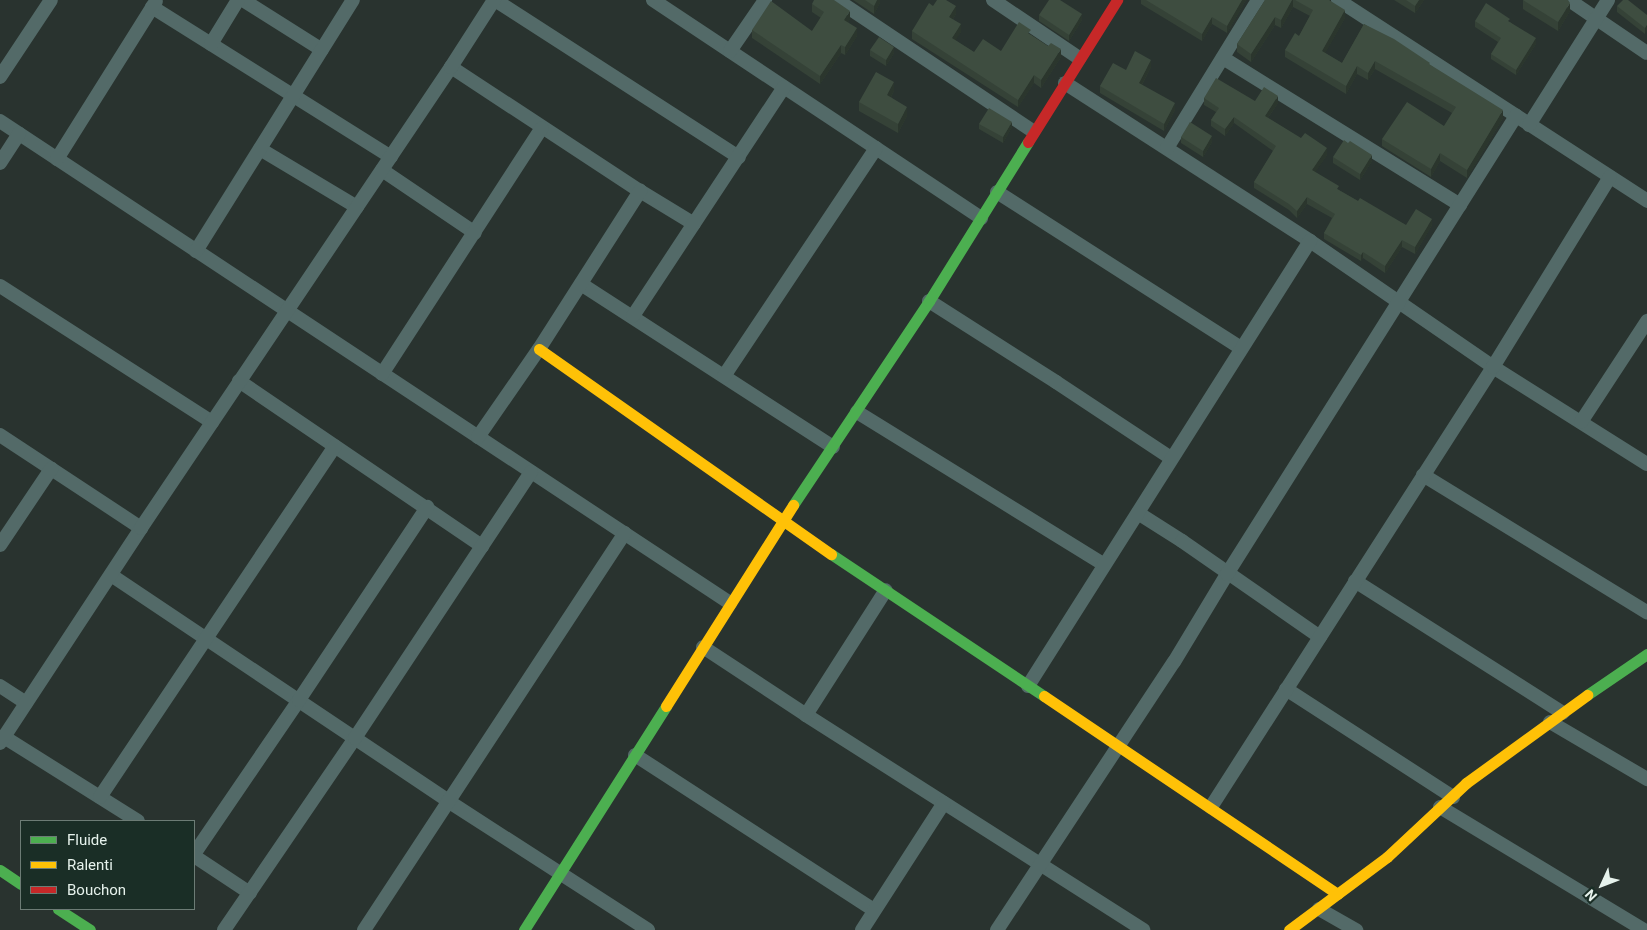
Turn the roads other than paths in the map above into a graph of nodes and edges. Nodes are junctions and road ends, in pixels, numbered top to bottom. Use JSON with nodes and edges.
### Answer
{"nodes":[{"id":1,"x":51,"y":0,"type":"edge"},
{"id":2,"x":238,"y":0,"type":"edge"},
{"id":3,"x":243,"y":0,"type":"edge"},
{"id":4,"x":353,"y":0,"type":"edge"},
{"id":5,"x":494,"y":0,"type":"edge"},
{"id":6,"x":653,"y":0,"type":"edge"},
{"id":7,"x":764,"y":0,"type":"edge"},
{"id":8,"x":837,"y":0,"type":"edge"},
{"id":9,"x":993,"y":0,"type":"edge"},
{"id":10,"x":1117,"y":0,"type":"edge"},
{"id":11,"x":1258,"y":0,"type":"edge"},
{"id":12,"x":1338,"y":0,"type":"edge"},
{"id":13,"x":1569,"y":0,"type":"edge"},
{"id":14,"x":1608,"y":0,"type":"edge"},
{"id":15,"x":154,"y":4,"type":"edge"},
{"id":16,"x":1596,"y":18,"type":"junction"},
{"id":17,"x":211,"y":44,"type":"junction"},
{"id":18,"x":322,"y":50,"type":"junction"},
{"id":19,"x":730,"y":51,"type":"junction"},
{"id":20,"x":1647,"y":53,"type":"edge"},
{"id":21,"x":1079,"y":58,"type":"junction"},
{"id":22,"x":1223,"y":58,"type":"junction"},
{"id":23,"x":451,"y":67,"type":"junction"},
{"id":24,"x":0,"y":77,"type":"edge"},
{"id":25,"x":1065,"y":84,"type":"junction"},
{"id":26,"x":784,"y":87,"type":"junction"},
{"id":27,"x":293,"y":96,"type":"junction"},
{"id":28,"x":1516,"y":116,"type":"junction"},
{"id":29,"x":0,"y":121,"type":"edge"},
{"id":30,"x":1529,"y":125,"type":"junction"},
{"id":31,"x":542,"y":128,"type":"junction"},
{"id":32,"x":1033,"y":131,"type":"junction"},
{"id":33,"x":19,"y":134,"type":"junction"},
{"id":34,"x":876,"y":148,"type":"junction"},
{"id":35,"x":1167,"y":148,"type":"junction"},
{"id":36,"x":260,"y":149,"type":"junction"},
{"id":37,"x":391,"y":157,"type":"junction"},
{"id":38,"x":739,"y":157,"type":"junction"},
{"id":39,"x":57,"y":159,"type":"junction"},
{"id":40,"x":0,"y":163,"type":"edge"},
{"id":41,"x":382,"y":170,"type":"junction"},
{"id":42,"x":1610,"y":177,"type":"junction"},
{"id":43,"x":640,"y":192,"type":"junction"},
{"id":44,"x":997,"y":192,"type":"junction"},
{"id":45,"x":1647,"y":201,"type":"edge"},
{"id":46,"x":1460,"y":205,"type":"junction"},
{"id":47,"x":357,"y":207,"type":"junction"},
{"id":48,"x":981,"y":218,"type":"junction"},
{"id":49,"x":694,"y":224,"type":"junction"},
{"id":50,"x":475,"y":233,"type":"junction"},
{"id":51,"x":1310,"y":241,"type":"junction"},
{"id":52,"x":196,"y":251,"type":"junction"},
{"id":53,"x":581,"y":284,"type":"junction"},
{"id":54,"x":0,"y":286,"type":"edge"},
{"id":55,"x":928,"y":301,"type":"junction"},
{"id":56,"x":1400,"y":302,"type":"junction"},
{"id":57,"x":288,"y":312,"type":"junction"},
{"id":58,"x":633,"y":316,"type":"junction"},
{"id":59,"x":1647,"y":321,"type":"edge"},
{"id":60,"x":1241,"y":348,"type":"junction"},
{"id":61,"x":539,"y":349,"type":"junction"},
{"id":62,"x":1493,"y":367,"type":"junction"},
{"id":63,"x":382,"y":374,"type":"junction"},
{"id":64,"x":724,"y":376,"type":"junction"},
{"id":65,"x":239,"y":381,"type":"junction"},
{"id":66,"x":856,"y":412,"type":"junction"},
{"id":67,"x":212,"y":422,"type":"junction"},
{"id":68,"x":1580,"y":422,"type":"junction"},
{"id":69,"x":0,"y":435,"type":"edge"},
{"id":70,"x":478,"y":437,"type":"junction"},
{"id":71,"x":335,"y":446,"type":"junction"},
{"id":72,"x":833,"y":447,"type":"junction"},
{"id":73,"x":1171,"y":458,"type":"junction"},
{"id":74,"x":1647,"y":464,"type":"edge"},
{"id":75,"x":51,"y":469,"type":"junction"},
{"id":76,"x":531,"y":472,"type":"junction"},
{"id":77,"x":1423,"y":475,"type":"junction"},
{"id":78,"x":427,"y":508,"type":"junction"},
{"id":79,"x":1138,"y":513,"type":"junction"},
{"id":80,"x":783,"y":520,"type":"junction"},
{"id":81,"x":141,"y":528,"type":"junction"},
{"id":82,"x":625,"y":534,"type":"junction"},
{"id":83,"x":0,"y":545,"type":"edge"},
{"id":84,"x":482,"y":546,"type":"junction"},
{"id":85,"x":1104,"y":564,"type":"junction"},
{"id":86,"x":1226,"y":574,"type":"junction"},
{"id":87,"x":111,"y":575,"type":"junction"},
{"id":88,"x":1355,"y":581,"type":"junction"},
{"id":89,"x":886,"y":590,"type":"junction"},
{"id":90,"x":730,"y":603,"type":"junction"},
{"id":91,"x":1647,"y":612,"type":"edge"},
{"id":92,"x":1320,"y":637,"type":"junction"},
{"id":93,"x":206,"y":638,"type":"junction"},
{"id":94,"x":703,"y":647,"type":"junction"},
{"id":95,"x":1647,"y":654,"type":"edge"},
{"id":96,"x":0,"y":686,"type":"edge"},
{"id":97,"x":1028,"y":686,"type":"junction"},
{"id":98,"x":1286,"y":689,"type":"junction"},
{"id":99,"x":299,"y":700,"type":"junction"},
{"id":100,"x":26,"y":703,"type":"junction"},
{"id":101,"x":1563,"y":713,"type":"junction"},
{"id":102,"x":806,"y":715,"type":"junction"},
{"id":103,"x":1550,"y":722,"type":"junction"},
{"id":104,"x":355,"y":738,"type":"junction"},
{"id":105,"x":2,"y":740,"type":"edge"},
{"id":106,"x":1118,"y":746,"type":"junction"},
{"id":107,"x":635,"y":755,"type":"junction"},
{"id":108,"x":1647,"y":779,"type":"edge"},
{"id":109,"x":100,"y":797,"type":"junction"},
{"id":110,"x":1453,"y":797,"type":"junction"},
{"id":111,"x":448,"y":801,"type":"junction"},
{"id":112,"x":944,"y":803,"type":"junction"},
{"id":113,"x":1211,"y":807,"type":"junction"},
{"id":114,"x":1440,"y":807,"type":"junction"},
{"id":115,"x":136,"y":820,"type":"edge"},
{"id":116,"x":195,"y":854,"type":"edge"},
{"id":117,"x":195,"y":856,"type":"edge"},
{"id":118,"x":1041,"y":864,"type":"junction"},
{"id":119,"x":559,"y":873,"type":"junction"},
{"id":120,"x":3,"y":876,"type":"edge"},
{"id":121,"x":20,"y":884,"type":"edge"},
{"id":122,"x":250,"y":893,"type":"junction"},
{"id":123,"x":1337,"y":894,"type":"junction"},
{"id":124,"x":1319,"y":909,"type":"junction"},
{"id":125,"x":60,"y":910,"type":"edge"},
{"id":126,"x":874,"y":910,"type":"junction"},
{"id":127,"x":90,"y":930,"type":"edge"},
{"id":128,"x":224,"y":930,"type":"edge"},
{"id":129,"x":364,"y":930,"type":"edge"},
{"id":130,"x":524,"y":930,"type":"edge"},
{"id":131,"x":648,"y":930,"type":"edge"},
{"id":132,"x":862,"y":930,"type":"edge"},
{"id":133,"x":997,"y":930,"type":"edge"},
{"id":134,"x":1143,"y":930,"type":"edge"},
{"id":135,"x":1290,"y":930,"type":"edge"},
{"id":136,"x":1356,"y":930,"type":"edge"},
{"id":137,"x":1644,"y":930,"type":"edge"}],
"edges":[{"from":1,"to":24,"type":"street"},
{"from":2,"to":17,"type":"street"},
{"from":3,"to":18,"type":"street"},
{"from":4,"to":18,"type":"street"},
{"from":5,"to":23,"type":"street"},
{"from":5,"to":38,"type":"street"},
{"from":6,"to":19,"type":"street"},
{"from":7,"to":19,"type":"street"},
{"from":8,"to":32,"type":"street"},
{"from":9,"to":21,"type":"street"},
{"from":10,"to":21,"type":"street"},
{"from":11,"to":22,"type":"street"},
{"from":12,"to":28,"type":"street"},
{"from":13,"to":16,"type":"street"},
{"from":14,"to":16,"type":"street"},
{"from":15,"to":17,"type":"street"},
{"from":15,"to":39,"type":"street"},
{"from":16,"to":20,"type":"street"},
{"from":16,"to":30,"type":"street"},
{"from":17,"to":27,"type":"street"},
{"from":18,"to":27,"type":"street"},
{"from":19,"to":26,"type":"street"},
{"from":21,"to":25,"type":"street"},
{"from":22,"to":35,"type":"street"},
{"from":22,"to":46,"type":"street"},
{"from":23,"to":31,"type":"street"},
{"from":23,"to":37,"type":"street"},
{"from":25,"to":32,"type":"street"},
{"from":25,"to":35,"type":"street"},
{"from":26,"to":34,"type":"street"},
{"from":26,"to":38,"type":"street"},
{"from":27,"to":36,"type":"street"},
{"from":27,"to":37,"type":"street"},
{"from":28,"to":30,"type":"street"},
{"from":28,"to":46,"type":"street"},
{"from":29,"to":33,"type":"street"},
{"from":30,"to":42,"type":"street"},
{"from":31,"to":43,"type":"street"},
{"from":31,"to":50,"type":"street"},
{"from":32,"to":44,"type":"street"},
{"from":33,"to":39,"type":"street"},
{"from":33,"to":40,"type":"street"},
{"from":34,"to":48,"type":"street"},
{"from":34,"to":64,"type":"street"},
{"from":35,"to":51,"type":"street"},
{"from":36,"to":47,"type":"street"},
{"from":36,"to":52,"type":"street"},
{"from":37,"to":41,"type":"street"},
{"from":38,"to":49,"type":"street"},
{"from":39,"to":52,"type":"street"},
{"from":41,"to":47,"type":"street"},
{"from":41,"to":50,"type":"street"},
{"from":42,"to":45,"type":"street"},
{"from":42,"to":62,"type":"street"},
{"from":43,"to":49,"type":"street"},
{"from":43,"to":53,"type":"street"},
{"from":44,"to":48,"type":"street"},
{"from":44,"to":60,"type":"street"},
{"from":46,"to":56,"type":"street"},
{"from":47,"to":57,"type":"street"},
{"from":48,"to":55,"type":"street"},
{"from":49,"to":58,"type":"street"},
{"from":50,"to":63,"type":"street"},
{"from":51,"to":56,"type":"street"},
{"from":51,"to":60,"type":"street"},
{"from":52,"to":57,"type":"street"},
{"from":53,"to":58,"type":"street"},
{"from":53,"to":61,"type":"street"},
{"from":54,"to":67,"type":"street"},
{"from":55,"to":66,"type":"street"},
{"from":55,"to":73,"type":"street"},
{"from":56,"to":62,"type":"street"},
{"from":56,"to":86,"type":"street"},
{"from":57,"to":63,"type":"street"},
{"from":57,"to":65,"type":"street"},
{"from":58,"to":64,"type":"street"},
{"from":59,"to":68,"type":"street"},
{"from":60,"to":73,"type":"street"},
{"from":61,"to":70,"type":"street"},
{"from":61,"to":80,"type":"street"},
{"from":62,"to":68,"type":"street"},
{"from":62,"to":77,"type":"street"},
{"from":63,"to":70,"type":"street"},
{"from":64,"to":72,"type":"street"},
{"from":65,"to":67,"type":"street"},
{"from":65,"to":71,"type":"street"},
{"from":66,"to":72,"type":"street"},
{"from":66,"to":85,"type":"street"},
{"from":67,"to":81,"type":"street"},
{"from":68,"to":74,"type":"street"},
{"from":69,"to":75,"type":"street"},
{"from":70,"to":76,"type":"street"},
{"from":71,"to":78,"type":"street"},
{"from":71,"to":93,"type":"street"},
{"from":72,"to":80,"type":"street"},
{"from":73,"to":79,"type":"street"},
{"from":75,"to":81,"type":"street"},
{"from":75,"to":83,"type":"street"},
{"from":76,"to":82,"type":"street"},
{"from":76,"to":84,"type":"street"},
{"from":77,"to":88,"type":"street"},
{"from":77,"to":91,"type":"street"},
{"from":78,"to":84,"type":"street"},
{"from":78,"to":99,"type":"street"},
{"from":79,"to":85,"type":"street"},
{"from":79,"to":86,"type":"street"},
{"from":80,"to":89,"type":"street"},
{"from":80,"to":90,"type":"street"},
{"from":81,"to":87,"type":"street"},
{"from":82,"to":90,"type":"street"},
{"from":82,"to":111,"type":"street"},
{"from":84,"to":104,"type":"street"},
{"from":85,"to":97,"type":"street"},
{"from":86,"to":92,"type":"street"},
{"from":86,"to":106,"type":"street"},
{"from":87,"to":93,"type":"street"},
{"from":87,"to":100,"type":"street"},
{"from":88,"to":92,"type":"street"},
{"from":88,"to":101,"type":"street"},
{"from":89,"to":97,"type":"street"},
{"from":89,"to":102,"type":"street"},
{"from":90,"to":94,"type":"street"},
{"from":92,"to":98,"type":"street"},
{"from":93,"to":99,"type":"street"},
{"from":93,"to":109,"type":"street"},
{"from":94,"to":102,"type":"street"},
{"from":94,"to":107,"type":"street"},
{"from":95,"to":101,"type":"street"},
{"from":96,"to":100,"type":"street"},
{"from":97,"to":106,"type":"street"},
{"from":98,"to":110,"type":"street"},
{"from":98,"to":113,"type":"street"},
{"from":99,"to":104,"type":"street"},
{"from":99,"to":116,"type":"street"},
{"from":100,"to":105,"type":"street"},
{"from":101,"to":103,"type":"street"},
{"from":102,"to":112,"type":"street"},
{"from":103,"to":108,"type":"street"},
{"from":103,"to":110,"type":"street"},
{"from":104,"to":111,"type":"street"},
{"from":104,"to":122,"type":"street"},
{"from":105,"to":109,"type":"street"},
{"from":106,"to":113,"type":"street"},
{"from":106,"to":118,"type":"street"},
{"from":107,"to":119,"type":"street"},
{"from":107,"to":126,"type":"street"},
{"from":109,"to":115,"type":"street"},
{"from":110,"to":114,"type":"street"},
{"from":111,"to":119,"type":"street"},
{"from":111,"to":129,"type":"street"},
{"from":112,"to":118,"type":"street"},
{"from":112,"to":126,"type":"street"},
{"from":113,"to":123,"type":"street"},
{"from":114,"to":123,"type":"street"},
{"from":114,"to":137,"type":"street"},
{"from":117,"to":122,"type":"street"},
{"from":118,"to":133,"type":"street"},
{"from":118,"to":134,"type":"street"},
{"from":119,"to":130,"type":"street"},
{"from":119,"to":131,"type":"street"},
{"from":120,"to":121,"type":"street"},
{"from":122,"to":128,"type":"street"},
{"from":123,"to":124,"type":"street"},
{"from":124,"to":135,"type":"street"},
{"from":124,"to":136,"type":"street"},
{"from":125,"to":127,"type":"street"},
{"from":126,"to":132,"type":"street"}]}
